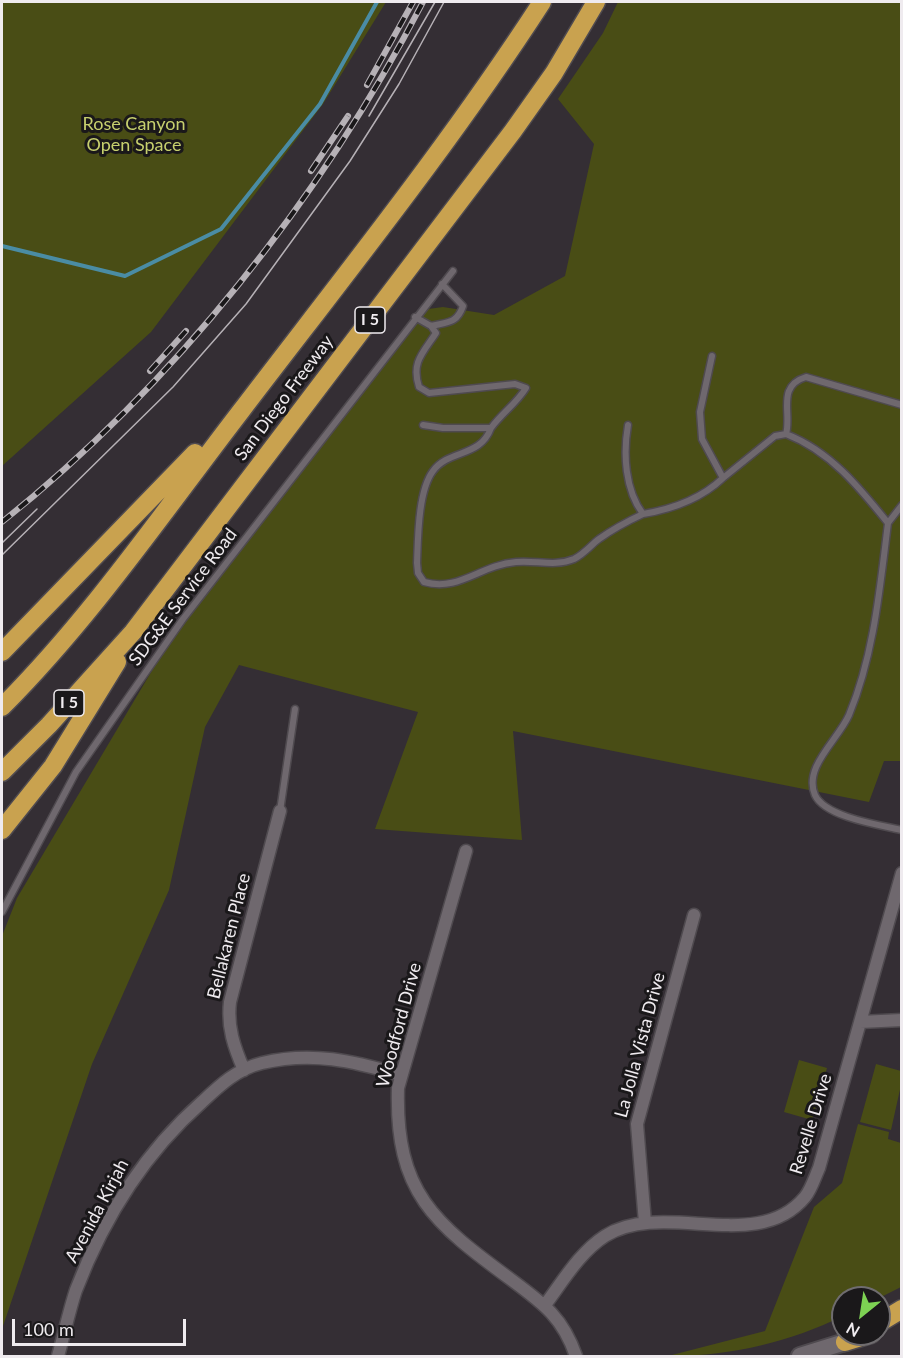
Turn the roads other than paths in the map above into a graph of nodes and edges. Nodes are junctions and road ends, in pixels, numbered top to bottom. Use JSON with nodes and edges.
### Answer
{"nodes":[{"id":1,"x":542,"y":2,"type":"edge"},
{"id":2,"x":596,"y":2,"type":"edge"},
{"id":3,"x":453,"y":271,"type":"dead end"},
{"id":4,"x":442,"y":284,"type":"junction"},
{"id":5,"x":329,"y":296,"type":"junction"},
{"id":6,"x":416,"y":316,"type":"junction"},
{"id":7,"x":431,"y":326,"type":"junction"},
{"id":8,"x":712,"y":356,"type":"dead end"},
{"id":9,"x":902,"y":405,"type":"edge"},
{"id":10,"x":423,"y":425,"type":"dead end"},
{"id":11,"x":627,"y":425,"type":"dead end"},
{"id":12,"x":491,"y":428,"type":"junction"},
{"id":13,"x":786,"y":434,"type":"junction"},
{"id":14,"x":723,"y":478,"type":"junction"},
{"id":15,"x":902,"y":505,"type":"edge"},
{"id":16,"x":643,"y":514,"type":"junction"},
{"id":17,"x":888,"y":523,"type":"junction"},
{"id":18,"x":133,"y":632,"type":"junction"},
{"id":19,"x":2,"y":652,"type":"edge"},
{"id":20,"x":2,"y":707,"type":"edge"},
{"id":21,"x":295,"y":709,"type":"dead end"},
{"id":22,"x":2,"y":772,"type":"edge"},
{"id":23,"x":280,"y":811,"type":"joint"},
{"id":24,"x":2,"y":830,"type":"edge"},
{"id":25,"x":902,"y":830,"type":"edge"},
{"id":26,"x":466,"y":851,"type":"dead end"},
{"id":27,"x":902,"y":873,"type":"edge"},
{"id":28,"x":2,"y":912,"type":"edge"},
{"id":29,"x":694,"y":915,"type":"dead end"},
{"id":30,"x":902,"y":1020,"type":"edge"},
{"id":31,"x":860,"y":1022,"type":"junction"},
{"id":32,"x":244,"y":1070,"type":"junction"},
{"id":33,"x":401,"y":1075,"type":"junction"},
{"id":34,"x":645,"y":1223,"type":"junction"},
{"id":35,"x":545,"y":1305,"type":"junction"},
{"id":36,"x":831,"y":1345,"type":"edge"},
{"id":37,"x":58,"y":1356,"type":"edge"},
{"id":38,"x":576,"y":1356,"type":"edge"},
{"id":39,"x":800,"y":1356,"type":"edge"}],
"edges":[{"from":1,"to":5,"type":"highway","name":"San Diego Freeway","number":"I 5"},
{"from":2,"to":18,"type":"highway","name":"San Diego Freeway","number":"I 5"},
{"from":3,"to":4,"type":"lane","name":"SDG&E Service Road"},
{"from":4,"to":6,"type":"lane","name":"SDG&E Service Road"},
{"from":4,"to":7,"type":"lane"},
{"from":5,"to":19,"type":"highway"},
{"from":5,"to":20,"type":"highway","name":"San Diego Freeway","number":"I 5"},
{"from":6,"to":7,"type":"lane"},
{"from":6,"to":28,"type":"lane","name":"SDG&E Service Road"},
{"from":7,"to":12,"type":"lane"},
{"from":8,"to":14,"type":"lane"},
{"from":9,"to":13,"type":"lane"},
{"from":10,"to":12,"type":"lane"},
{"from":11,"to":16,"type":"lane"},
{"from":12,"to":16,"type":"lane"},
{"from":13,"to":14,"type":"lane"},
{"from":13,"to":17,"type":"lane"},
{"from":14,"to":16,"type":"lane"},
{"from":15,"to":17,"type":"lane"},
{"from":17,"to":25,"type":"lane"},
{"from":18,"to":22,"type":"highway","name":"San Diego Freeway","number":"I 5"},
{"from":18,"to":24,"type":"highway"},
{"from":21,"to":23,"type":"lane"},
{"from":23,"to":32,"type":"street","name":"Bellakaren Place"},
{"from":26,"to":33,"type":"street","name":"Woodford Drive"},
{"from":27,"to":31,"type":"street","name":"Revelle Drive"},
{"from":29,"to":34,"type":"street","name":"La Jolla Vista Drive"},
{"from":30,"to":31,"type":"street"},
{"from":31,"to":34,"type":"street","name":"Revelle Drive"},
{"from":32,"to":33,"type":"street","name":"Avenida Kirjah"},
{"from":32,"to":37,"type":"street","name":"Avenida Kirjah"},
{"from":33,"to":35,"type":"street","name":"Woodford Drive"},
{"from":34,"to":35,"type":"street","name":"Revelle Drive"},
{"from":35,"to":38,"type":"street","name":"Woodford Drive"},
{"from":36,"to":39,"type":"main road"}]}
